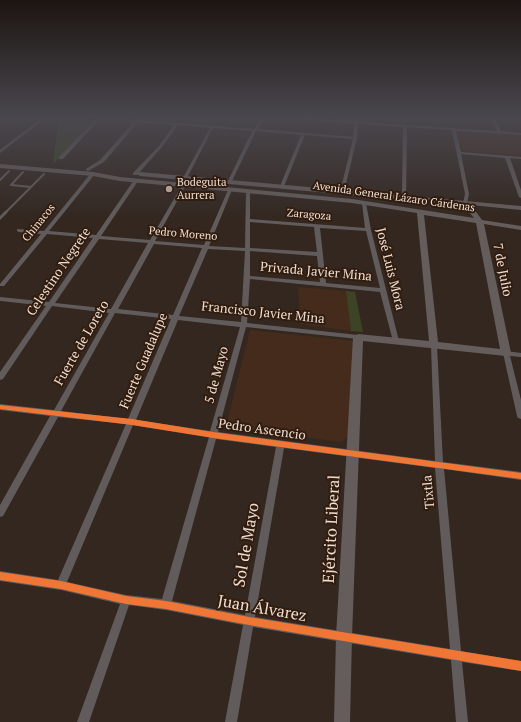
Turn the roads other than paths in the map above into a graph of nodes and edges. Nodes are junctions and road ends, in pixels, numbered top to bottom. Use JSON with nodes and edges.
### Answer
{"nodes":[{"id":1,"x":67,"y":151,"type":"edge"},
{"id":2,"x":111,"y":151,"type":"edge"},
{"id":3,"x":157,"y":151,"type":"edge"},
{"id":4,"x":200,"y":151,"type":"edge"},
{"id":5,"x":245,"y":151,"type":"edge"},
{"id":6,"x":296,"y":151,"type":"edge"},
{"id":7,"x":352,"y":151,"type":"edge"},
{"id":8,"x":405,"y":151,"type":"edge"},
{"id":9,"x":459,"y":153,"type":"joint"},
{"id":10,"x":507,"y":157,"type":"junction"},
{"id":11,"x":60,"y":158,"type":"dead end"},
{"id":12,"x":521,"y":158,"type":"edge"},
{"id":13,"x":0,"y":163,"type":"edge"},
{"id":14,"x":0,"y":166,"type":"edge"},
{"id":15,"x":0,"y":170,"type":"edge"},
{"id":16,"x":9,"y":171,"type":"junction"},
{"id":17,"x":23,"y":172,"type":"junction"},
{"id":18,"x":44,"y":174,"type":"junction"},
{"id":19,"x":90,"y":174,"type":"junction"},
{"id":20,"x":159,"y":176,"type":"junction"},
{"id":21,"x":135,"y":177,"type":"junction"},
{"id":22,"x":208,"y":179,"type":"junction"},
{"id":23,"x":0,"y":180,"type":"edge"},
{"id":24,"x":185,"y":181,"type":"junction"},
{"id":25,"x":230,"y":181,"type":"junction"},
{"id":26,"x":155,"y":183,"type":"junction"},
{"id":27,"x":282,"y":186,"type":"junction"},
{"id":28,"x":31,"y":187,"type":"junction"},
{"id":29,"x":205,"y":187,"type":"junction"},
{"id":30,"x":230,"y":190,"type":"junction"},
{"id":31,"x":248,"y":192,"type":"junction"},
{"id":32,"x":342,"y":192,"type":"junction"},
{"id":33,"x":521,"y":197,"type":"edge"},
{"id":34,"x":404,"y":198,"type":"junction"},
{"id":35,"x":364,"y":202,"type":"junction"},
{"id":36,"x":465,"y":203,"type":"junction"},
{"id":37,"x":521,"y":208,"type":"edge"},
{"id":38,"x":420,"y":212,"type":"junction"},
{"id":39,"x":0,"y":218,"type":"edge"},
{"id":40,"x":248,"y":220,"type":"junction"},
{"id":41,"x":479,"y":220,"type":"junction"},
{"id":42,"x":317,"y":226,"type":"junction"},
{"id":43,"x":521,"y":228,"type":"edge"},
{"id":44,"x":19,"y":230,"type":"dead end"},
{"id":45,"x":368,"y":230,"type":"junction"},
{"id":46,"x":44,"y":232,"type":"junction"},
{"id":47,"x":97,"y":236,"type":"junction"},
{"id":48,"x":153,"y":241,"type":"junction"},
{"id":49,"x":205,"y":247,"type":"junction"},
{"id":50,"x":247,"y":249,"type":"junction"},
{"id":51,"x":320,"y":254,"type":"junction"},
{"id":52,"x":247,"y":277,"type":"junction"},
{"id":53,"x":323,"y":284,"type":"junction"},
{"id":54,"x":2,"y":285,"type":"dead end"},
{"id":55,"x":383,"y":290,"type":"junction"},
{"id":56,"x":1,"y":299,"type":"dead end"},
{"id":57,"x":50,"y":305,"type":"junction"},
{"id":58,"x":114,"y":311,"type":"junction"},
{"id":59,"x":176,"y":317,"type":"junction"},
{"id":60,"x":244,"y":324,"type":"junction"},
{"id":61,"x":358,"y":337,"type":"junction"},
{"id":62,"x":396,"y":341,"type":"junction"},
{"id":63,"x":434,"y":346,"type":"junction"},
{"id":64,"x":506,"y":353,"type":"junction"},
{"id":65,"x":521,"y":354,"type":"edge"},
{"id":66,"x":0,"y":377,"type":"edge"},
{"id":67,"x":0,"y":407,"type":"edge"},
{"id":68,"x":56,"y":413,"type":"junction"},
{"id":69,"x":521,"y":416,"type":"edge"},
{"id":70,"x":132,"y":422,"type":"junction"},
{"id":71,"x":213,"y":435,"type":"junction"},
{"id":72,"x":281,"y":444,"type":"junction"},
{"id":73,"x":353,"y":453,"type":"junction"},
{"id":74,"x":439,"y":464,"type":"junction"},
{"id":75,"x":521,"y":476,"type":"edge"},
{"id":76,"x":0,"y":513,"type":"edge"},
{"id":77,"x":0,"y":576,"type":"edge"},
{"id":78,"x":61,"y":585,"type":"junction"},
{"id":79,"x":126,"y":600,"type":"junction"},
{"id":80,"x":166,"y":605,"type":"junction"},
{"id":81,"x":249,"y":621,"type":"junction"},
{"id":82,"x":344,"y":636,"type":"junction"},
{"id":83,"x":456,"y":655,"type":"junction"},
{"id":84,"x":521,"y":666,"type":"edge"},
{"id":85,"x":83,"y":722,"type":"edge"},
{"id":86,"x":231,"y":722,"type":"edge"},
{"id":87,"x":342,"y":722,"type":"edge"},
{"id":88,"x":462,"y":722,"type":"edge"}],
"edges":[{"from":1,"to":11,"type":"street"},
{"from":2,"to":19,"type":"street","name":"Chinacos"},
{"from":3,"to":21,"type":"street","name":"Celestino Negrete"},
{"from":4,"to":24,"type":"street","name":"Fuerte de Loreto"},
{"from":5,"to":25,"type":"street"},
{"from":6,"to":27,"type":"street"},
{"from":7,"to":32,"type":"street"},
{"from":8,"to":34,"type":"street"},
{"from":9,"to":10,"type":"street"},
{"from":9,"to":36,"type":"street"},
{"from":10,"to":12,"type":"street"},
{"from":10,"to":33,"type":"street"},
{"from":13,"to":19,"type":"street","name":"Avenida General Lázaro Cárdenas"},
{"from":14,"to":19,"type":"street","name":"Avenida General Lázaro Cárdenas"},
{"from":15,"to":16,"type":"street"},
{"from":16,"to":17,"type":"street"},
{"from":16,"to":23,"type":"lane"},
{"from":17,"to":18,"type":"street"},
{"from":17,"to":28,"type":"lane"},
{"from":18,"to":19,"type":"street"},
{"from":18,"to":28,"type":"lane"},
{"from":19,"to":21,"type":"street","name":"Avenida General Lázaro Cárdenas"},
{"from":19,"to":21,"type":"street","name":"Avenida General Lázaro Cárdenas"},
{"from":19,"to":46,"type":"street","name":"Chinacos"},
{"from":20,"to":21,"type":"street","name":"Avenida General Lázaro Cárdenas"},
{"from":20,"to":24,"type":"street","name":"Avenida General Lázaro Cárdenas"},
{"from":20,"to":26,"type":"street"},
{"from":21,"to":26,"type":"street","name":"Avenida General Lázaro Cárdenas"},
{"from":21,"to":47,"type":"street","name":"Celestino Negrete"},
{"from":22,"to":24,"type":"street","name":"Avenida General Lázaro Cárdenas"},
{"from":22,"to":25,"type":"street","name":"Avenida General Lázaro Cárdenas"},
{"from":22,"to":29,"type":"street"},
{"from":24,"to":26,"type":"street","name":"Avenida General Lázaro Cárdenas"},
{"from":24,"to":29,"type":"street","name":"Avenida General Lázaro Cárdenas"},
{"from":24,"to":48,"type":"street","name":"Fuerte de Loreto"},
{"from":25,"to":27,"type":"street","name":"Avenida General Lázaro Cárdenas"},
{"from":27,"to":32,"type":"street","name":"Avenida General Lázaro Cárdenas"},
{"from":28,"to":39,"type":"lane"},
{"from":29,"to":30,"type":"street","name":"Avenida General Lázaro Cárdenas"},
{"from":30,"to":31,"type":"street","name":"Avenida General Lázaro Cárdenas"},
{"from":30,"to":49,"type":"street","name":"Fuerte Guadalupe"},
{"from":31,"to":35,"type":"street","name":"Avenida General Lázaro Cárdenas"},
{"from":31,"to":40,"type":"street","name":"5 de Mayo"},
{"from":32,"to":34,"type":"street","name":"Avenida General Lázaro Cárdenas"},
{"from":34,"to":36,"type":"street","name":"Avenida General Lázaro Cárdenas"},
{"from":34,"to":41,"type":"street"},
{"from":35,"to":38,"type":"street","name":"Avenida General Lázaro Cárdenas"},
{"from":35,"to":45,"type":"street","name":"José Luis Mora"},
{"from":36,"to":37,"type":"street","name":"Avenida General Lázaro Cárdenas"},
{"from":36,"to":41,"type":"street","name":"7 de Julio"},
{"from":38,"to":41,"type":"street","name":"Avenida General Lázaro Cárdenas"},
{"from":38,"to":63,"type":"street","name":"Tixtla"},
{"from":40,"to":42,"type":"street","name":"Zaragoza"},
{"from":40,"to":50,"type":"street","name":"5 de Mayo"},
{"from":41,"to":43,"type":"street","name":"Avenida General Lázaro Cárdenas"},
{"from":41,"to":64,"type":"street","name":"7 de Julio"},
{"from":42,"to":45,"type":"street","name":"Zaragoza"},
{"from":42,"to":51,"type":"street"},
{"from":44,"to":46,"type":"street","name":"Pedro Moreno"},
{"from":45,"to":55,"type":"street","name":"José Luis Mora"},
{"from":46,"to":47,"type":"street","name":"Pedro Moreno"},
{"from":46,"to":54,"type":"street","name":"Chinacos"},
{"from":47,"to":48,"type":"street","name":"Pedro Moreno"},
{"from":47,"to":57,"type":"street","name":"Celestino Negrete"},
{"from":48,"to":49,"type":"street","name":"Pedro Moreno"},
{"from":48,"to":58,"type":"street","name":"Fuerte de Loreto"},
{"from":49,"to":50,"type":"street","name":"Pedro Moreno"},
{"from":49,"to":59,"type":"street","name":"Fuerte Guadalupe"},
{"from":50,"to":51,"type":"street","name":"Pedro Moreno"},
{"from":50,"to":52,"type":"street","name":"5 de Mayo"},
{"from":51,"to":53,"type":"street"},
{"from":52,"to":53,"type":"street","name":"Privada Javier Mina"},
{"from":52,"to":60,"type":"street","name":"5 de Mayo"},
{"from":53,"to":55,"type":"street","name":"Privada Javier Mina"},
{"from":55,"to":62,"type":"street","name":"José Luis Mora"},
{"from":56,"to":57,"type":"street","name":"Francisco Javier Mina"},
{"from":57,"to":58,"type":"street","name":"Francisco Javier Mina"},
{"from":57,"to":66,"type":"street","name":"Celestino Negrete"},
{"from":58,"to":59,"type":"street","name":"Francisco Javier Mina"},
{"from":58,"to":68,"type":"street","name":"Fuerte de Loreto"},
{"from":59,"to":60,"type":"street","name":"Francisco Javier Mina"},
{"from":59,"to":70,"type":"street","name":"Fuerte Guadalupe"},
{"from":60,"to":61,"type":"street","name":"Francisco Javier Mina"},
{"from":60,"to":71,"type":"street","name":"5 de Mayo"},
{"from":61,"to":62,"type":"street","name":"Francisco Javier Mina"},
{"from":61,"to":73,"type":"street","name":"Ejército Liberal"},
{"from":62,"to":63,"type":"street","name":"Francisco Javier Mina"},
{"from":63,"to":64,"type":"street","name":"Francisco Javier Mina"},
{"from":63,"to":74,"type":"street","name":"Tixtla"},
{"from":64,"to":65,"type":"street","name":"Francisco Javier Mina"},
{"from":64,"to":69,"type":"street","name":"7 de Julio"},
{"from":67,"to":68,"type":"street","name":"Pedro Ascencio"},
{"from":68,"to":70,"type":"street","name":"Pedro Ascencio"},
{"from":68,"to":76,"type":"street","name":"Fuerte de Loreto"},
{"from":70,"to":71,"type":"street","name":"Pedro Ascencio"},
{"from":70,"to":78,"type":"street","name":"Fuerte Guadalupe"},
{"from":71,"to":72,"type":"street","name":"Pedro Ascencio"},
{"from":71,"to":80,"type":"street","name":"5 de Mayo"},
{"from":72,"to":73,"type":"street","name":"Pedro Ascencio"},
{"from":72,"to":81,"type":"street","name":"Sol de Mayo"},
{"from":73,"to":74,"type":"street","name":"Pedro Ascencio"},
{"from":73,"to":82,"type":"street","name":"Ejército Liberal"},
{"from":74,"to":75,"type":"street","name":"Pedro Ascencio"},
{"from":74,"to":83,"type":"street","name":"Tixtla"},
{"from":77,"to":78,"type":"street","name":"Juan Álvarez"},
{"from":78,"to":79,"type":"street","name":"Juan Álvarez"},
{"from":79,"to":80,"type":"street","name":"Juan Álvarez"},
{"from":79,"to":85,"type":"street"},
{"from":80,"to":81,"type":"street","name":"Juan Álvarez"},
{"from":81,"to":82,"type":"street","name":"Juan Álvarez"},
{"from":81,"to":86,"type":"street","name":"Sol de Mayo"},
{"from":82,"to":83,"type":"street","name":"Juan Álvarez"},
{"from":82,"to":87,"type":"street","name":"Ejército Liberal"},
{"from":83,"to":84,"type":"street","name":"Juan Álvarez"},
{"from":83,"to":88,"type":"street","name":"Tixtla"}]}
